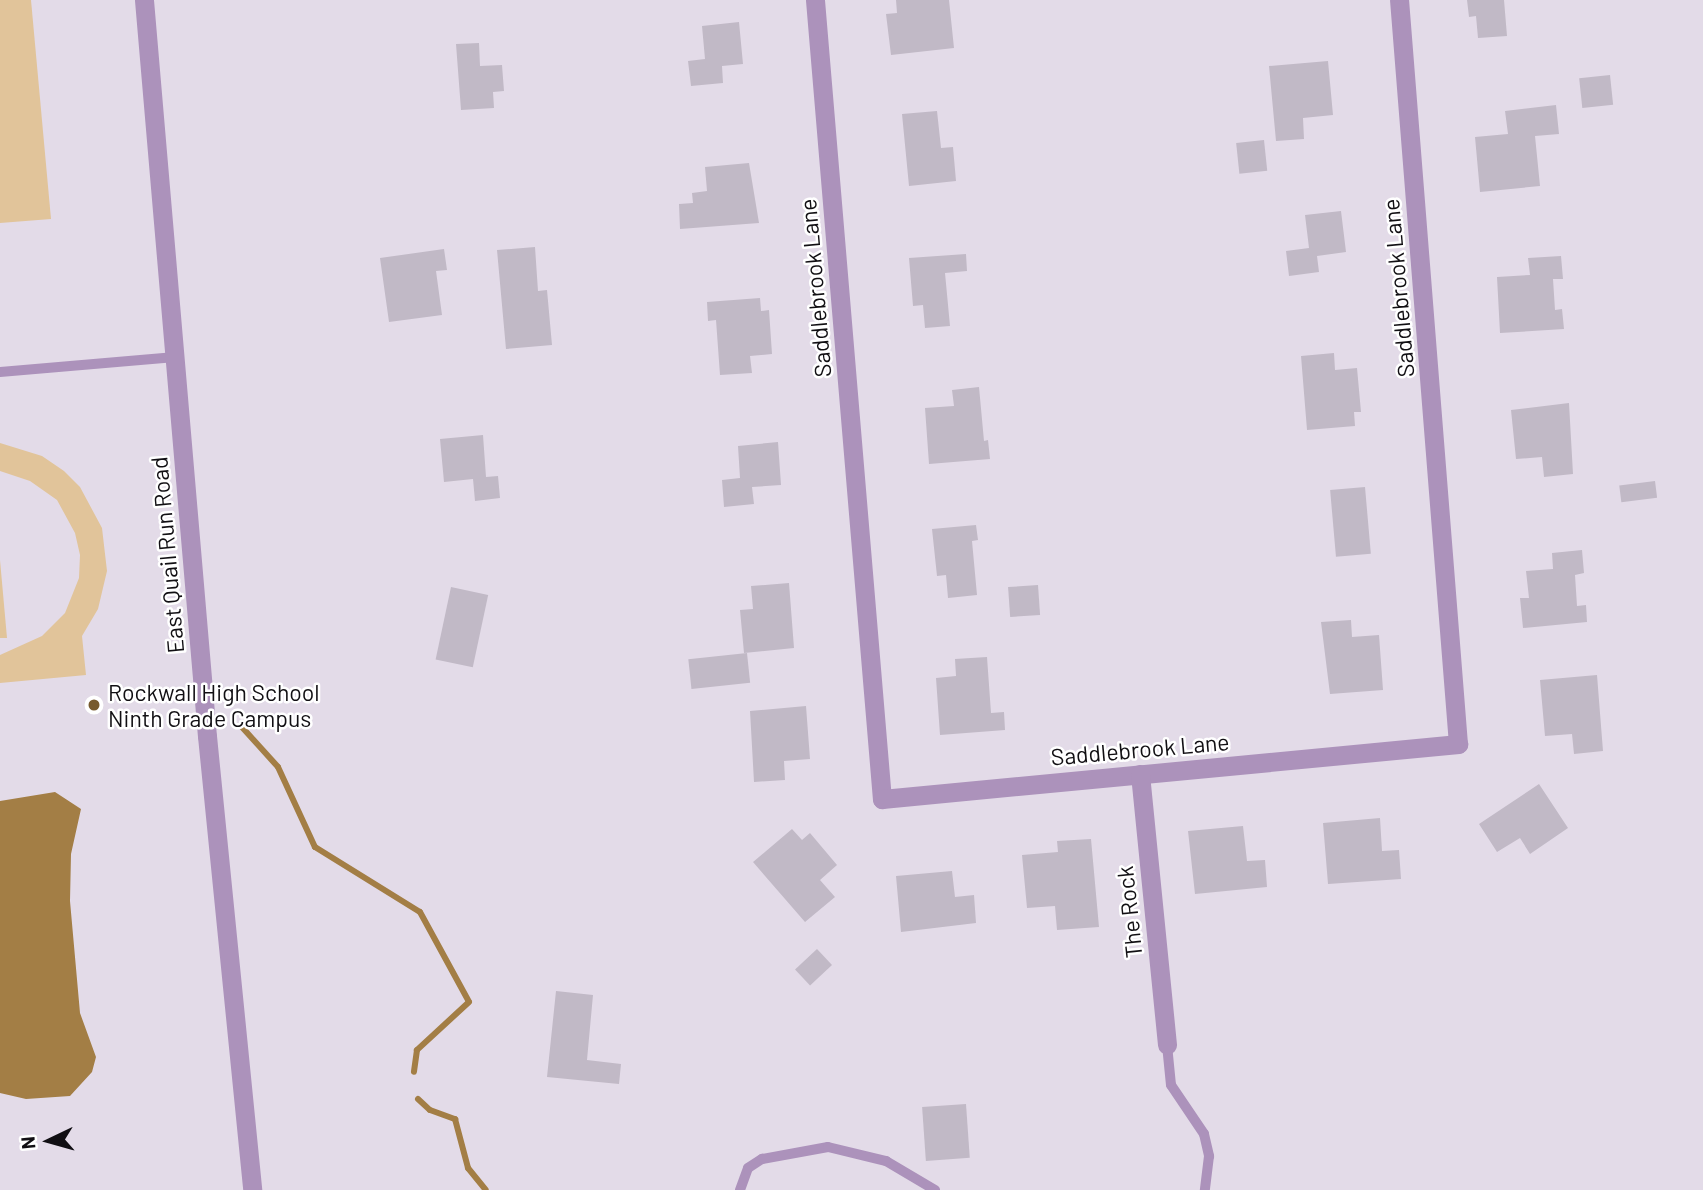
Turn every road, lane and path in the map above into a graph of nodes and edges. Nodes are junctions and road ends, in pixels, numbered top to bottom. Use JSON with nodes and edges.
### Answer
{"nodes":[{"id":1,"x":144,"y":0,"type":"edge"},
{"id":2,"x":815,"y":0,"type":"edge"},
{"id":3,"x":1399,"y":0,"type":"edge"},
{"id":4,"x":175,"y":357,"type":"junction"},
{"id":5,"x":0,"y":372,"type":"edge"},
{"id":6,"x":1140,"y":774,"type":"junction"},
{"id":7,"x":1167,"y":1045,"type":"joint"},
{"id":8,"x":252,"y":1190,"type":"edge"},
{"id":9,"x":740,"y":1190,"type":"edge"},
{"id":10,"x":935,"y":1190,"type":"edge"},
{"id":11,"x":1205,"y":1190,"type":"edge"}],
"edges":[{"from":1,"to":4,"type":"street","name":"East Quail Run Road"},
{"from":2,"to":6,"type":"street","name":"Saddlebrook Lane"},
{"from":3,"to":6,"type":"street","name":"Saddlebrook Lane"},
{"from":4,"to":5,"type":"lane"},
{"from":4,"to":8,"type":"street","name":"East Quail Run Road"},
{"from":6,"to":7,"type":"street","name":"The Rock"},
{"from":7,"to":11,"type":"lane"},
{"from":9,"to":10,"type":"lane"}]}
